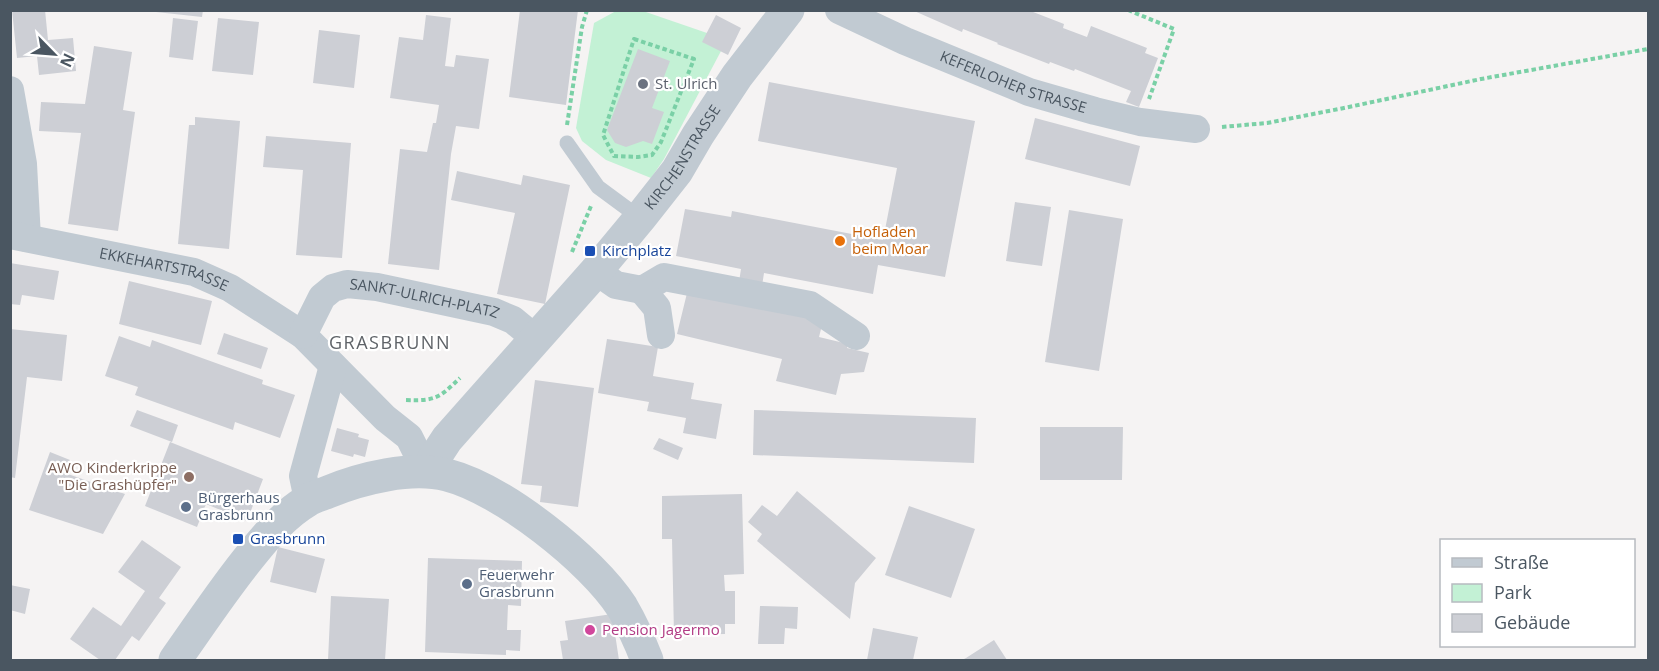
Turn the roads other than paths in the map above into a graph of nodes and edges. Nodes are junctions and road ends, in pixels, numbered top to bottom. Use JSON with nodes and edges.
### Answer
{"nodes":[{"id":1,"x":788,"y":10,"type":"edge"},
{"id":2,"x":838,"y":10,"type":"edge"},
{"id":3,"x":10,"y":90,"type":"edge"},
{"id":4,"x":1196,"y":129,"type":"road end"},
{"id":5,"x":567,"y":137,"type":"road end"},
{"id":6,"x":640,"y":218,"type":"junction"},
{"id":7,"x":19,"y":236,"type":"edge"},
{"id":8,"x":583,"y":264,"type":"junction"},
{"id":9,"x":642,"y":291,"type":"junction"},
{"id":10,"x":303,"y":335,"type":"junction"},
{"id":11,"x":661,"y":335,"type":"dead end"},
{"id":12,"x":856,"y":336,"type":"dead end"},
{"id":13,"x":536,"y":339,"type":"junction"},
{"id":14,"x":333,"y":366,"type":"junction"},
{"id":15,"x":426,"y":471,"type":"junction"},
{"id":16,"x":308,"y":500,"type":"junction"},
{"id":17,"x":175,"y":660,"type":"edge"},
{"id":18,"x":647,"y":660,"type":"edge"}],
"edges":[{"from":1,"to":6,"type":"street","name":"KIRCHENSTRASSE"},
{"from":2,"to":4,"type":"street","name":"KEFERLOHER STRASSE"},
{"from":3,"to":7,"type":"street"},
{"from":5,"to":6,"type":"lane"},
{"from":6,"to":8,"type":"street","name":"KIRCHENSTRASSE"},
{"from":7,"to":10,"type":"street","name":"EKKEHARTSTRASSE"},
{"from":8,"to":9,"type":"street"},
{"from":8,"to":13,"type":"street","name":"KIRCHENSTRASSE"},
{"from":9,"to":11,"type":"street"},
{"from":9,"to":12,"type":"street"},
{"from":10,"to":13,"type":"street","name":"SANKT-ULRICH-PLATZ"},
{"from":10,"to":14,"type":"street"},
{"from":13,"to":15,"type":"street"},
{"from":14,"to":15,"type":"street"},
{"from":14,"to":16,"type":"street"},
{"from":15,"to":16,"type":"street"},
{"from":15,"to":18,"type":"street"},
{"from":16,"to":17,"type":"street"}]}
